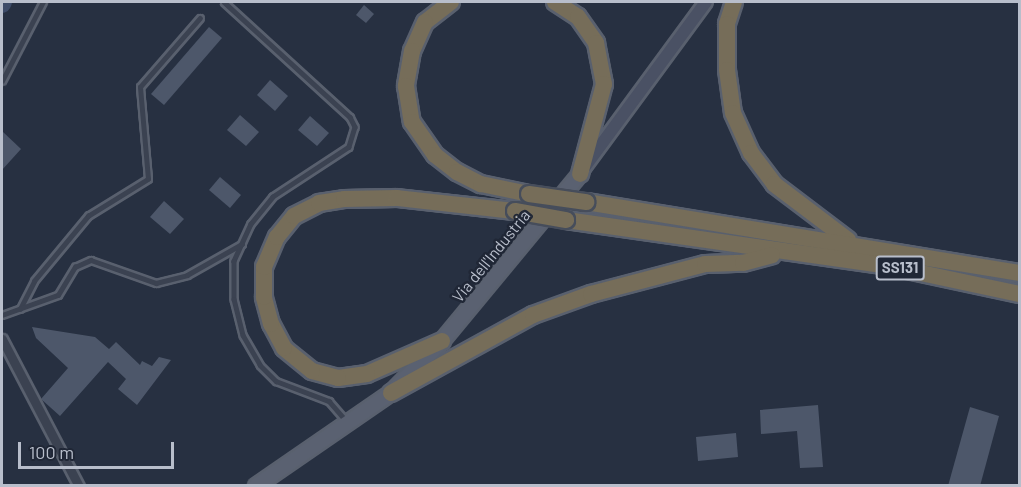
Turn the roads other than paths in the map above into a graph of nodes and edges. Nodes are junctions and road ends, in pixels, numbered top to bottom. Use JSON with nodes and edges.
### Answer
{"nodes":[{"id":1,"x":43,"y":2,"type":"edge"},
{"id":2,"x":224,"y":2,"type":"edge"},
{"id":3,"x":451,"y":2,"type":"edge"},
{"id":4,"x":555,"y":2,"type":"edge"},
{"id":5,"x":706,"y":2,"type":"edge"},
{"id":6,"x":734,"y":2,"type":"edge"},
{"id":7,"x":200,"y":18,"type":"dead end"},
{"id":8,"x":2,"y":81,"type":"edge"},
{"id":9,"x":580,"y":174,"type":"junction"},
{"id":10,"x":851,"y":243,"type":"junction"},
{"id":11,"x":242,"y":244,"type":"junction"},
{"id":12,"x":779,"y":253,"type":"junction"},
{"id":13,"x":1020,"y":273,"type":"edge"},
{"id":14,"x":1020,"y":294,"type":"edge"},
{"id":15,"x":20,"y":309,"type":"junction"},
{"id":16,"x":2,"y":315,"type":"edge"},
{"id":17,"x":2,"y":339,"type":"edge"},
{"id":18,"x":442,"y":342,"type":"junction"},
{"id":19,"x":391,"y":393,"type":"junction"},
{"id":20,"x":349,"y":423,"type":"junction"},
{"id":21,"x":80,"y":486,"type":"edge"},
{"id":22,"x":256,"y":486,"type":"edge"}],
"edges":[{"from":1,"to":8,"type":"lane"},
{"from":2,"to":11,"type":"lane"},
{"from":3,"to":10,"type":"highway","bridge":true},
{"from":4,"to":9,"type":"highway"},
{"from":5,"to":9,"type":"main road","name":"Via dell'Industria"},
{"from":6,"to":10,"type":"highway"},
{"from":7,"to":15,"type":"lane"},
{"from":9,"to":18,"type":"main road","name":"Via dell'Industria"},
{"from":10,"to":13,"type":"highway","number":"SS131"},
{"from":11,"to":15,"type":"lane"},
{"from":11,"to":20,"type":"lane"},
{"from":12,"to":14,"type":"highway","number":"SS131"},
{"from":12,"to":18,"type":"highway","bridge":true},
{"from":12,"to":19,"type":"highway"},
{"from":15,"to":16,"type":"lane"},
{"from":17,"to":21,"type":"street"},
{"from":18,"to":19,"type":"main road","name":"Via dell'Industria"},
{"from":19,"to":20,"type":"main road","name":"Via dell'Industria"},
{"from":20,"to":22,"type":"main road","name":"Via dell'Industria"}]}
